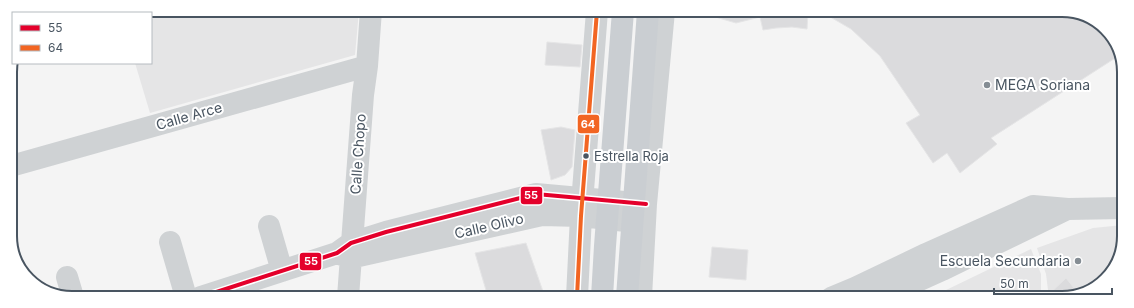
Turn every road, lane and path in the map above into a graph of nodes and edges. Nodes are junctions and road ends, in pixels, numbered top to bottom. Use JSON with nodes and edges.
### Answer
{"nodes":[{"id":1,"x":370,"y":17,"type":"edge"},
{"id":2,"x":597,"y":17,"type":"edge"},
{"id":3,"x":623,"y":17,"type":"edge"},
{"id":4,"x":648,"y":17,"type":"edge"},
{"id":5,"x":663,"y":17,"type":"edge"},
{"id":6,"x":367,"y":66,"type":"junction"},
{"id":7,"x":17,"y":164,"type":"edge"},
{"id":8,"x":582,"y":207,"type":"junction"},
{"id":9,"x":1117,"y":208,"type":"edge"},
{"id":10,"x":1068,"y":209,"type":"junction"},
{"id":11,"x":645,"y":214,"type":"junction"},
{"id":12,"x":270,"y":226,"type":"dead end"},
{"id":13,"x":170,"y":242,"type":"dead end"},
{"id":14,"x":346,"y":251,"type":"junction"},
{"id":15,"x":282,"y":271,"type":"junction"},
{"id":16,"x":197,"y":291,"type":"edge"},
{"id":17,"x":216,"y":291,"type":"edge"},
{"id":18,"x":348,"y":291,"type":"edge"},
{"id":19,"x":577,"y":291,"type":"edge"},
{"id":20,"x":602,"y":291,"type":"edge"},
{"id":21,"x":627,"y":291,"type":"edge"},
{"id":22,"x":641,"y":291,"type":"edge"},
{"id":23,"x":848,"y":291,"type":"edge"},
{"id":24,"x":895,"y":291,"type":"edge"}],
"edges":[{"from":1,"to":6,"type":"street","name":"Calle Chopo"},
{"from":2,"to":8,"type":"street"},
{"from":3,"to":20,"type":"main road"},
{"from":4,"to":21,"type":"main road"},
{"from":5,"to":11,"type":"street"},
{"from":6,"to":7,"type":"street","name":"Calle Arce"},
{"from":6,"to":14,"type":"street","name":"Calle Chopo"},
{"from":8,"to":11,"type":"street","name":"Calle Olivo"},
{"from":8,"to":14,"type":"street","name":"Calle Olivo"},
{"from":8,"to":19,"type":"street"},
{"from":9,"to":10,"type":"street"},
{"from":10,"to":23,"type":"street"},
{"from":10,"to":24,"type":"street"},
{"from":11,"to":22,"type":"street"},
{"from":12,"to":15,"type":"street"},
{"from":13,"to":16,"type":"street"},
{"from":14,"to":15,"type":"street","name":"Calle Olivo"},
{"from":14,"to":18,"type":"street","name":"Calle Chopo"},
{"from":15,"to":17,"type":"street","name":"Calle Olivo"}]}
